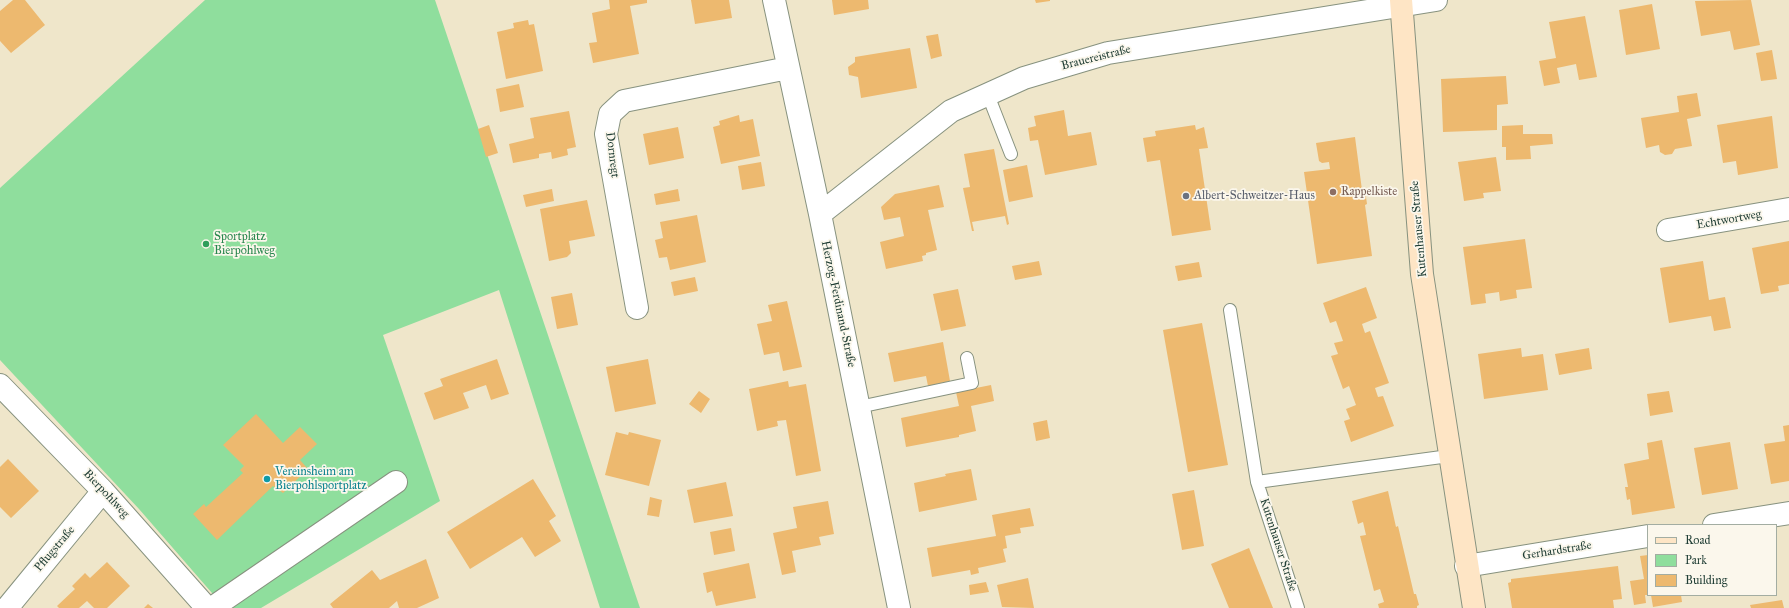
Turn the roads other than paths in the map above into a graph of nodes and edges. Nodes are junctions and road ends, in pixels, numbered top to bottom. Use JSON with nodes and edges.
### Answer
{"nodes":[{"id":1,"x":774,"y":0,"type":"edge"},
{"id":2,"x":1436,"y":0,"type":"edge"},
{"id":3,"x":1401,"y":3,"type":"edge"},
{"id":4,"x":788,"y":68,"type":"junction"},
{"id":5,"x":988,"y":95,"type":"junction"},
{"id":6,"x":1011,"y":154,"type":"dead end"},
{"id":7,"x":1789,"y":209,"type":"edge"},
{"id":8,"x":820,"y":214,"type":"junction"},
{"id":9,"x":1668,"y":230,"type":"dead end"},
{"id":10,"x":637,"y":308,"type":"dead end"},
{"id":11,"x":1230,"y":310,"type":"dead end"},
{"id":12,"x":967,"y":358,"type":"dead end"},
{"id":13,"x":0,"y":385,"type":"edge"},
{"id":14,"x":859,"y":407,"type":"junction"},
{"id":15,"x":1449,"y":456,"type":"junction"},
{"id":16,"x":396,"y":482,"type":"dead end"},
{"id":17,"x":1257,"y":482,"type":"junction"},
{"id":18,"x":104,"y":491,"type":"junction"},
{"id":19,"x":1789,"y":513,"type":"edge"},
{"id":20,"x":1720,"y":524,"type":"edge"},
{"id":21,"x":1647,"y":536,"type":"edge"},
{"id":22,"x":1466,"y":566,"type":"junction"},
{"id":23,"x":7,"y":608,"type":"edge"},
{"id":24,"x":207,"y":608,"type":"edge"},
{"id":25,"x":212,"y":608,"type":"edge"},
{"id":26,"x":898,"y":608,"type":"edge"},
{"id":27,"x":1298,"y":608,"type":"edge"},
{"id":28,"x":1474,"y":608,"type":"edge"}],
"edges":[{"from":1,"to":4,"type":"street","name":"Herzog-Ferdinand-Straße"},
{"from":2,"to":3,"type":"street","name":"Brauereistraße"},
{"from":3,"to":5,"type":"street","name":"Brauereistraße"},
{"from":3,"to":15,"type":"street","name":"Kutenhauser Straße"},
{"from":4,"to":8,"type":"street","name":"Herzog-Ferdinand-Straße"},
{"from":4,"to":10,"type":"street","name":"Dornregt"},
{"from":5,"to":6,"type":"lane"},
{"from":5,"to":8,"type":"street","name":"Brauereistraße"},
{"from":7,"to":9,"type":"street","name":"Echtwortweg"},
{"from":8,"to":14,"type":"street","name":"Herzog-Ferdinand-Straße"},
{"from":11,"to":17,"type":"lane","name":"Kutenhauser Straße"},
{"from":12,"to":14,"type":"lane"},
{"from":13,"to":18,"type":"street","name":"Bierpohlweg"},
{"from":14,"to":26,"type":"street","name":"Herzog-Ferdinand-Straße"},
{"from":15,"to":17,"type":"lane","name":"Kutenhauser Straße"},
{"from":15,"to":22,"type":"street","name":"Kutenhauser Straße"},
{"from":16,"to":25,"type":"street"},
{"from":17,"to":27,"type":"lane","name":"Kutenhauser Straße"},
{"from":18,"to":23,"type":"street","name":"Pflugstraße"},
{"from":18,"to":24,"type":"street","name":"Bierpohlweg"},
{"from":19,"to":20,"type":"street"},
{"from":21,"to":22,"type":"street","name":"Gerhardstraße"},
{"from":22,"to":28,"type":"street","name":"Kutenhauser Straße"}]}
